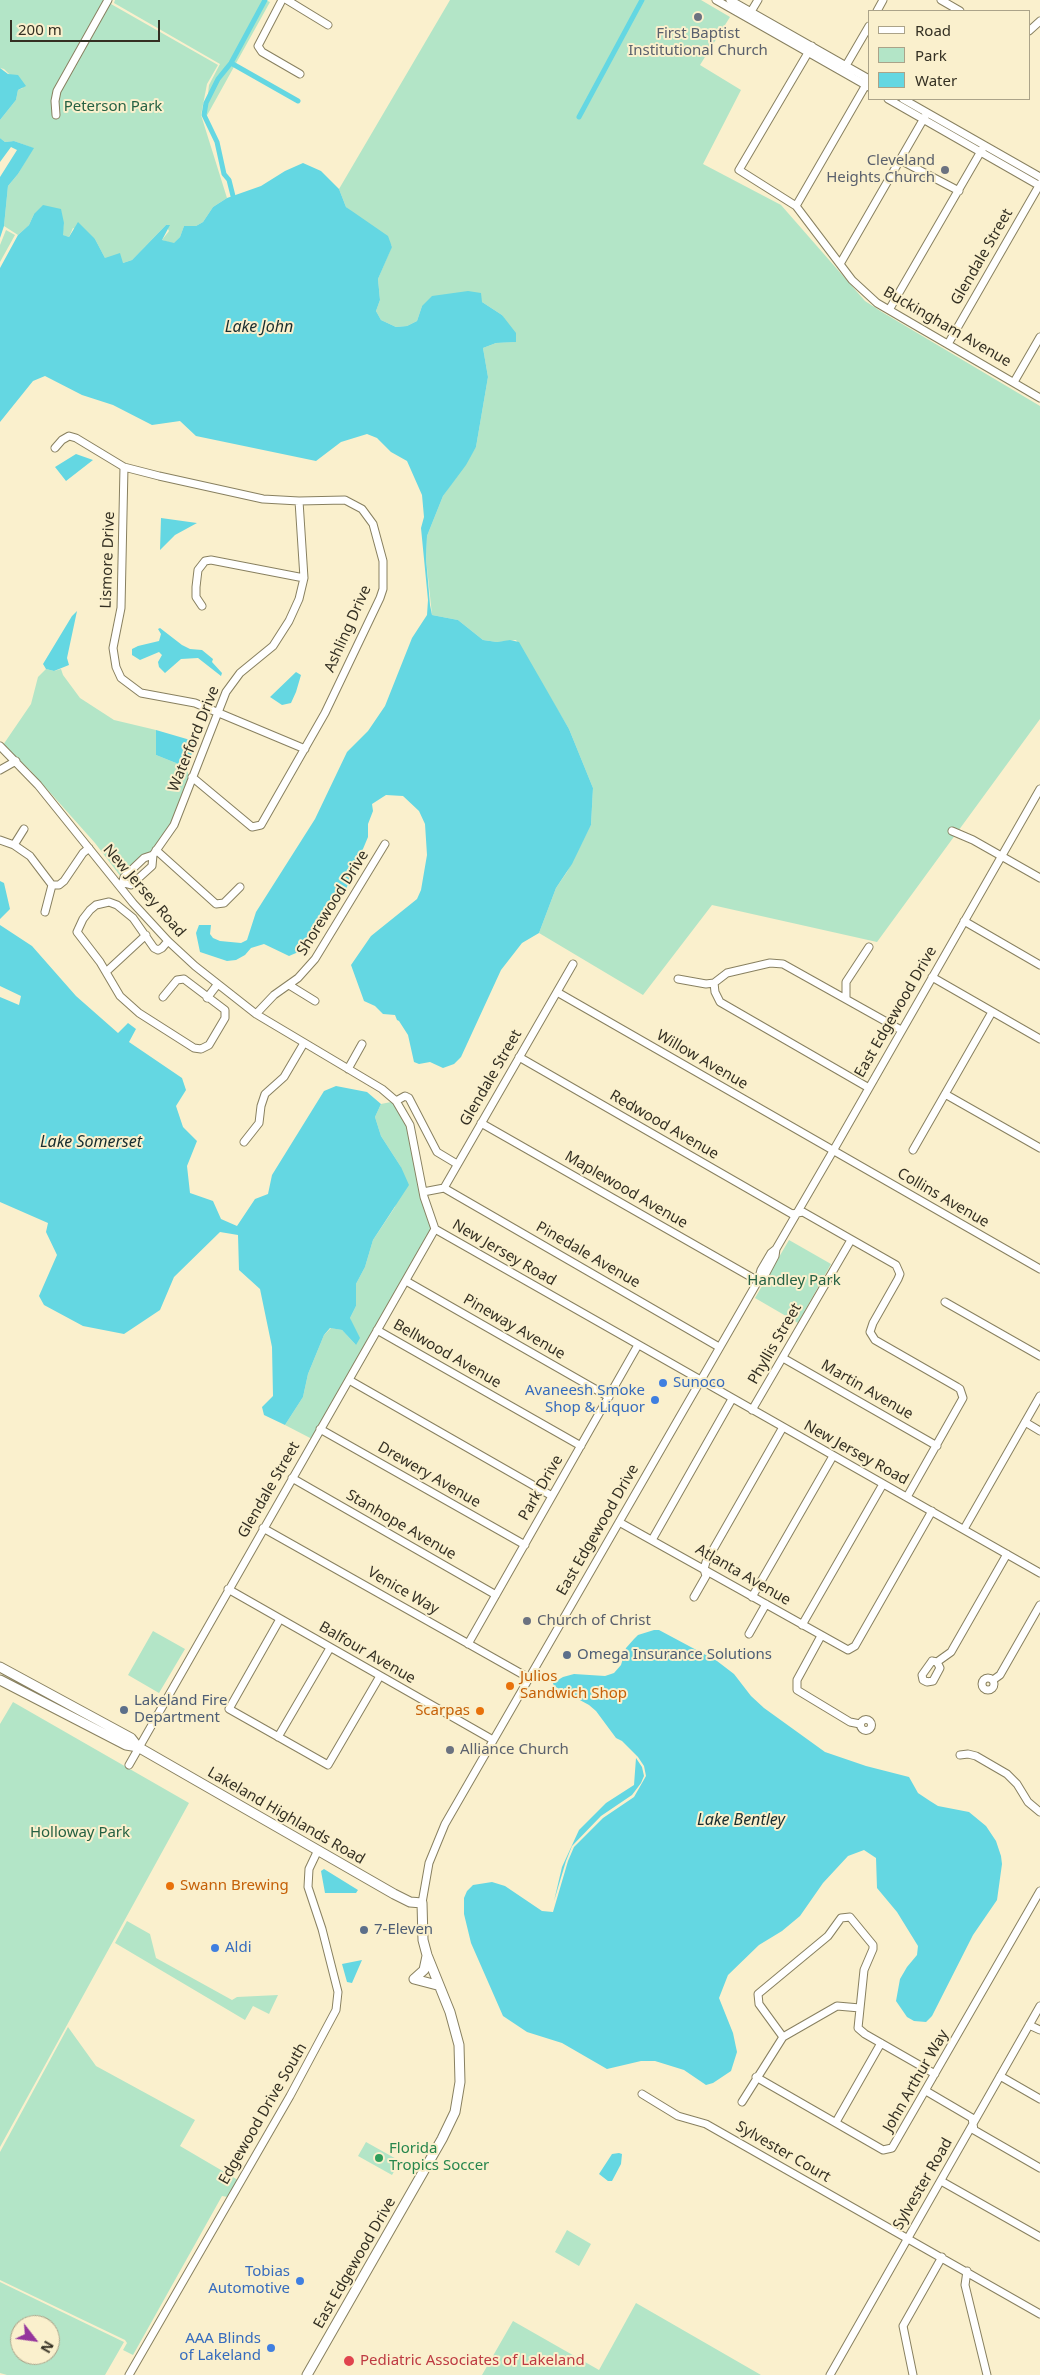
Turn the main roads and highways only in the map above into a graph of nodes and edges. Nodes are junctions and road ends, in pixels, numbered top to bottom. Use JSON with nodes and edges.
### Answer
{"nodes":[{"id":1,"x":0,"y":1667,"type":"edge"},
{"id":2,"x":0,"y":1680,"type":"edge"},
{"id":3,"x":138,"y":1747,"type":"junction"},
{"id":4,"x":422,"y":1903,"type":"joint"},
{"id":5,"x":427,"y":1955,"type":"junction"},
{"id":6,"x":437,"y":1985,"type":"junction"},
{"id":7,"x":307,"y":2375,"type":"edge"}],
"edges":[{"from":1,"to":3,"type":"main road","name":"Lakeland Highlands Road"},
{"from":2,"to":3,"type":"main road","name":"Lakeland Highlands Road"},
{"from":3,"to":4,"type":"main road","name":"Lakeland Highlands Road"},
{"from":4,"to":5,"type":"main road","name":"East Edgewood Drive"},
{"from":5,"to":6,"type":"main road","name":"East Edgewood Drive"},
{"from":5,"to":6,"type":"main road"},
{"from":6,"to":7,"type":"main road","name":"East Edgewood Drive"}]}
